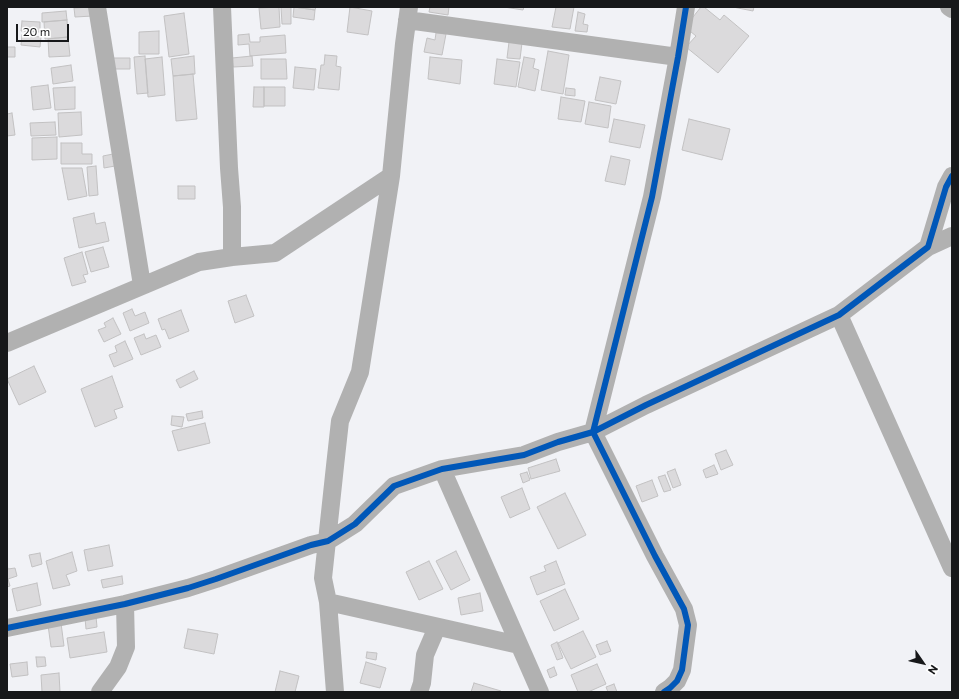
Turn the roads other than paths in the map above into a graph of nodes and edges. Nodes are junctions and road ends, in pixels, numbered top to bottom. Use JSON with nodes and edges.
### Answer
{"nodes":[{"id":1,"x":97,"y":7,"type":"edge"},
{"id":2,"x":222,"y":7,"type":"edge"},
{"id":3,"x":686,"y":7,"type":"edge"},
{"id":4,"x":949,"y":7,"type":"edge"},
{"id":5,"x":952,"y":9,"type":"edge"},
{"id":6,"x":408,"y":14,"type":"edge"},
{"id":7,"x":678,"y":57,"type":"junction"},
{"id":8,"x":392,"y":176,"type":"junction"},
{"id":9,"x":952,"y":176,"type":"edge"},
{"id":10,"x":952,"y":236,"type":"edge"},
{"id":11,"x":928,"y":247,"type":"junction"},
{"id":12,"x":232,"y":257,"type":"junction"},
{"id":13,"x":142,"y":286,"type":"junction"},
{"id":14,"x":839,"y":315,"type":"junction"},
{"id":15,"x":7,"y":343,"type":"edge"},
{"id":16,"x":593,"y":432,"type":"junction"},
{"id":17,"x":442,"y":469,"type":"junction"},
{"id":18,"x":328,"y":541,"type":"junction"},
{"id":19,"x":951,"y":564,"type":"edge"},
{"id":20,"x":328,"y":602,"type":"junction"},
{"id":21,"x":125,"y":604,"type":"junction"},
{"id":22,"x":437,"y":627,"type":"junction"},
{"id":23,"x":7,"y":628,"type":"edge"},
{"id":24,"x":519,"y":645,"type":"junction"},
{"id":25,"x":100,"y":692,"type":"edge"},
{"id":26,"x":335,"y":692,"type":"edge"},
{"id":27,"x":419,"y":692,"type":"edge"},
{"id":28,"x":540,"y":692,"type":"edge"},
{"id":29,"x":664,"y":692,"type":"edge"}],
"edges":[{"from":1,"to":13,"type":"street"},
{"from":2,"to":12,"type":"street"},
{"from":3,"to":7,"type":"street"},
{"from":4,"to":5,"type":"street"},
{"from":6,"to":7,"type":"street"},
{"from":6,"to":8,"type":"street"},
{"from":7,"to":16,"type":"street"},
{"from":8,"to":12,"type":"street"},
{"from":8,"to":18,"type":"street"},
{"from":9,"to":11,"type":"street"},
{"from":10,"to":11,"type":"street"},
{"from":11,"to":14,"type":"street"},
{"from":12,"to":13,"type":"street"},
{"from":13,"to":15,"type":"street"},
{"from":14,"to":16,"type":"street"},
{"from":14,"to":19,"type":"street"},
{"from":16,"to":17,"type":"street"},
{"from":16,"to":29,"type":"street"},
{"from":17,"to":18,"type":"street"},
{"from":17,"to":24,"type":"street"},
{"from":18,"to":20,"type":"street"},
{"from":18,"to":21,"type":"street"},
{"from":20,"to":22,"type":"street"},
{"from":20,"to":26,"type":"street"},
{"from":21,"to":23,"type":"street"},
{"from":21,"to":25,"type":"street"},
{"from":22,"to":24,"type":"street"},
{"from":22,"to":27,"type":"street"},
{"from":24,"to":28,"type":"street"}]}
